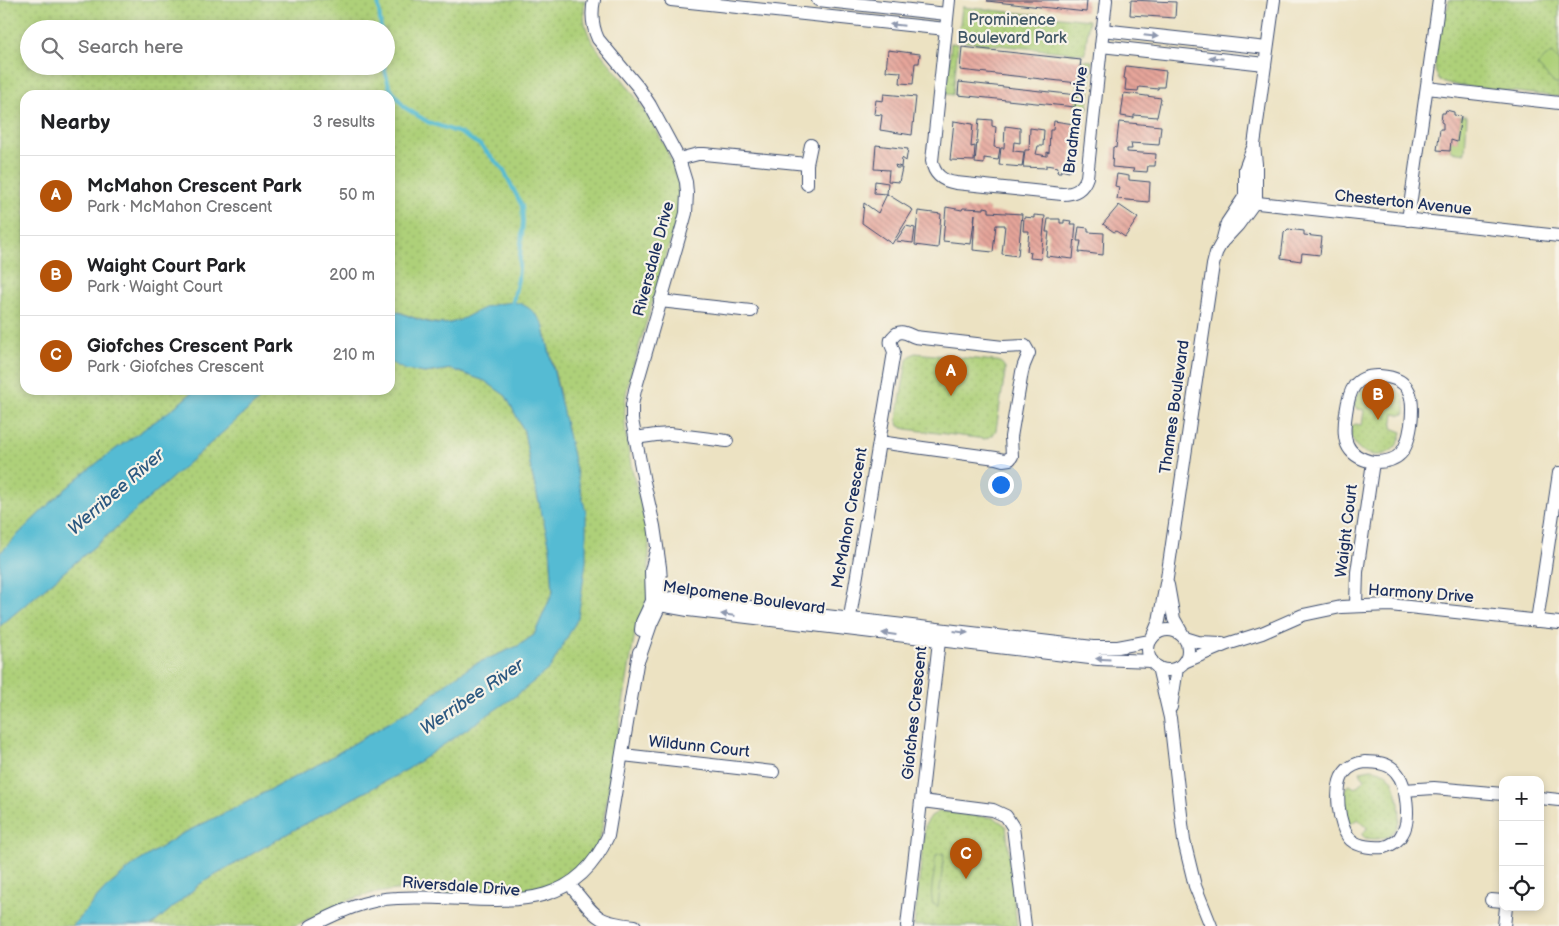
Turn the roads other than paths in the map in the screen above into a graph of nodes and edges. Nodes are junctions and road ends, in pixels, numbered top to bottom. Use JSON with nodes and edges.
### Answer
{"nodes":[{"id":1,"x":594,"y":0,"type":"edge"},
{"id":2,"x":671,"y":0,"type":"edge"},
{"id":3,"x":818,"y":0,"type":"edge"},
{"id":4,"x":949,"y":0,"type":"edge"},
{"id":5,"x":1106,"y":0,"type":"edge"},
{"id":6,"x":1274,"y":0,"type":"edge"},
{"id":7,"x":1439,"y":0,"type":"edge"},
{"id":8,"x":710,"y":2,"type":"edge"},
{"id":9,"x":849,"y":3,"type":"junction"},
{"id":10,"x":947,"y":14,"type":"junction"},
{"id":11,"x":848,"y":20,"type":"junction"},
{"id":12,"x":946,"y":29,"type":"junction"},
{"id":13,"x":1102,"y":30,"type":"junction"},
{"id":14,"x":1101,"y":46,"type":"junction"},
{"id":15,"x":1267,"y":48,"type":"junction"},
{"id":16,"x":1265,"y":64,"type":"junction"},
{"id":17,"x":1427,"y":88,"type":"junction"},
{"id":18,"x":1559,"y":103,"type":"edge"},
{"id":19,"x":811,"y":144,"type":"dead end"},
{"id":20,"x":679,"y":159,"type":"junction"},
{"id":21,"x":807,"y":164,"type":"junction"},
{"id":22,"x":807,"y":184,"type":"dead end"},
{"id":23,"x":1249,"y":201,"type":"junction"},
{"id":24,"x":1408,"y":220,"type":"junction"},
{"id":25,"x":1559,"y":236,"type":"edge"},
{"id":26,"x":660,"y":301,"type":"junction"},
{"id":27,"x":751,"y":311,"type":"dead end"},
{"id":28,"x":635,"y":438,"type":"junction"},
{"id":29,"x":727,"y":441,"type":"dead end"},
{"id":30,"x":880,"y":442,"type":"junction"},
{"id":31,"x":1372,"y":462,"type":"junction"},
{"id":32,"x":1559,"y":473,"type":"edge"},
{"id":33,"x":1167,"y":578,"type":"junction"},
{"id":34,"x":658,"y":602,"type":"junction"},
{"id":35,"x":1356,"y":605,"type":"junction"},
{"id":36,"x":1537,"y":621,"type":"junction"},
{"id":37,"x":1559,"y":623,"type":"edge"},
{"id":38,"x":849,"y":624,"type":"junction"},
{"id":39,"x":940,"y":635,"type":"junction"},
{"id":40,"x":1184,"y":637,"type":"junction"},
{"id":41,"x":1151,"y":639,"type":"junction"},
{"id":42,"x":1227,"y":644,"type":"junction"},
{"id":43,"x":1155,"y":664,"type":"junction"},
{"id":44,"x":1180,"y":665,"type":"junction"},
{"id":45,"x":1170,"y":718,"type":"junction"},
{"id":46,"x":622,"y":755,"type":"junction"},
{"id":47,"x":773,"y":772,"type":"dead end"},
{"id":48,"x":1404,"y":790,"type":"junction"},
{"id":49,"x":1499,"y":794,"type":"edge"},
{"id":50,"x":1544,"y":798,"type":"edge"},
{"id":51,"x":1559,"y":800,"type":"edge"},
{"id":52,"x":922,"y":801,"type":"junction"},
{"id":53,"x":574,"y":890,"type":"junction"},
{"id":54,"x":1506,"y":911,"type":"edge"},
{"id":55,"x":311,"y":926,"type":"edge"},
{"id":56,"x":635,"y":926,"type":"edge"},
{"id":57,"x":907,"y":926,"type":"edge"},
{"id":58,"x":1025,"y":926,"type":"edge"},
{"id":59,"x":1211,"y":926,"type":"edge"},
{"id":60,"x":1504,"y":926,"type":"edge"}],
"edges":[{"from":1,"to":20,"type":"street","name":"Riversdale Drive"},
{"from":2,"to":8,"type":"street"},
{"from":3,"to":9,"type":"street"},
{"from":4,"to":10,"type":"street","name":"Bradman Drive"},
{"from":5,"to":13,"type":"street","name":"Bradman Drive"},
{"from":6,"to":15,"type":"street"},
{"from":7,"to":17,"type":"street"},
{"from":8,"to":11,"type":"street"},
{"from":9,"to":10,"type":"street"},
{"from":9,"to":11,"type":"street"},
{"from":10,"to":12,"type":"street","name":"Bradman Drive"},
{"from":12,"to":11,"type":"street","one_way":true},
{"from":12,"to":14,"type":"street","name":"Bradman Drive"},
{"from":13,"to":14,"type":"street","name":"Bradman Drive"},
{"from":13,"to":15,"type":"street","one_way":true},
{"from":16,"to":14,"type":"street","one_way":true},
{"from":15,"to":16,"type":"street"},
{"from":16,"to":23,"type":"street"},
{"from":17,"to":18,"type":"street"},
{"from":17,"to":24,"type":"street"},
{"from":19,"to":21,"type":"street"},
{"from":20,"to":21,"type":"street"},
{"from":20,"to":26,"type":"street","name":"Riversdale Drive"},
{"from":21,"to":22,"type":"street"},
{"from":23,"to":24,"type":"street","name":"Chesterton Avenue"},
{"from":23,"to":33,"type":"street","name":"Thames Boulevard"},
{"from":24,"to":25,"type":"street","name":"Chesterton Avenue"},
{"from":26,"to":27,"type":"street"},
{"from":26,"to":28,"type":"street","name":"Riversdale Drive"},
{"from":28,"to":29,"type":"street"},
{"from":28,"to":34,"type":"street","name":"Riversdale Drive"},
{"from":30,"to":30,"type":"street","name":"McMahon Crescent"},
{"from":30,"to":38,"type":"street","name":"McMahon Crescent"},
{"from":31,"to":31,"type":"street"},
{"from":31,"to":35,"type":"street","name":"Waight Court"},
{"from":32,"to":36,"type":"street"},
{"from":33,"to":40,"type":"street","name":"Thames Boulevard"},
{"from":33,"to":41,"type":"street","name":"Thames Boulevard"},
{"from":34,"to":38,"type":"street","name":"Melpomene Boulevard"},
{"from":34,"to":46,"type":"street","name":"Riversdale Drive"},
{"from":35,"to":36,"type":"street","name":"Harmony Drive"},
{"from":35,"to":42,"type":"street","name":"Harmony Drive"},
{"from":36,"to":37,"type":"street","name":"Harmony Drive"},
{"from":38,"to":39,"type":"street","name":"Melpomene Boulevard"},
{"from":39,"to":41,"type":"street","name":"Melpomene Boulevard","one_way":true},
{"from":43,"to":39,"type":"street","name":"Melpomene Boulevard","one_way":true},
{"from":39,"to":52,"type":"street","name":"Giofches Crescent"},
{"from":40,"to":41,"type":"street"},
{"from":40,"to":42,"type":"street","name":"Harmony Drive"},
{"from":40,"to":44,"type":"street"},
{"from":41,"to":43,"type":"street"},
{"from":42,"to":44,"type":"street","name":"Harmony Drive"},
{"from":43,"to":44,"type":"street"},
{"from":43,"to":45,"type":"street"},
{"from":44,"to":45,"type":"street"},
{"from":45,"to":59,"type":"street"},
{"from":46,"to":47,"type":"street","name":"Wildunn Court"},
{"from":46,"to":53,"type":"street","name":"Riversdale Drive"},
{"from":48,"to":48,"type":"street"},
{"from":48,"to":49,"type":"street"},
{"from":50,"to":51,"type":"street"},
{"from":52,"to":57,"type":"street","name":"Giofches Crescent"},
{"from":52,"to":58,"type":"street","name":"Giofches Crescent"},
{"from":53,"to":55,"type":"street","name":"Riversdale Drive"},
{"from":53,"to":56,"type":"street"},
{"from":54,"to":60,"type":"street"}]}
